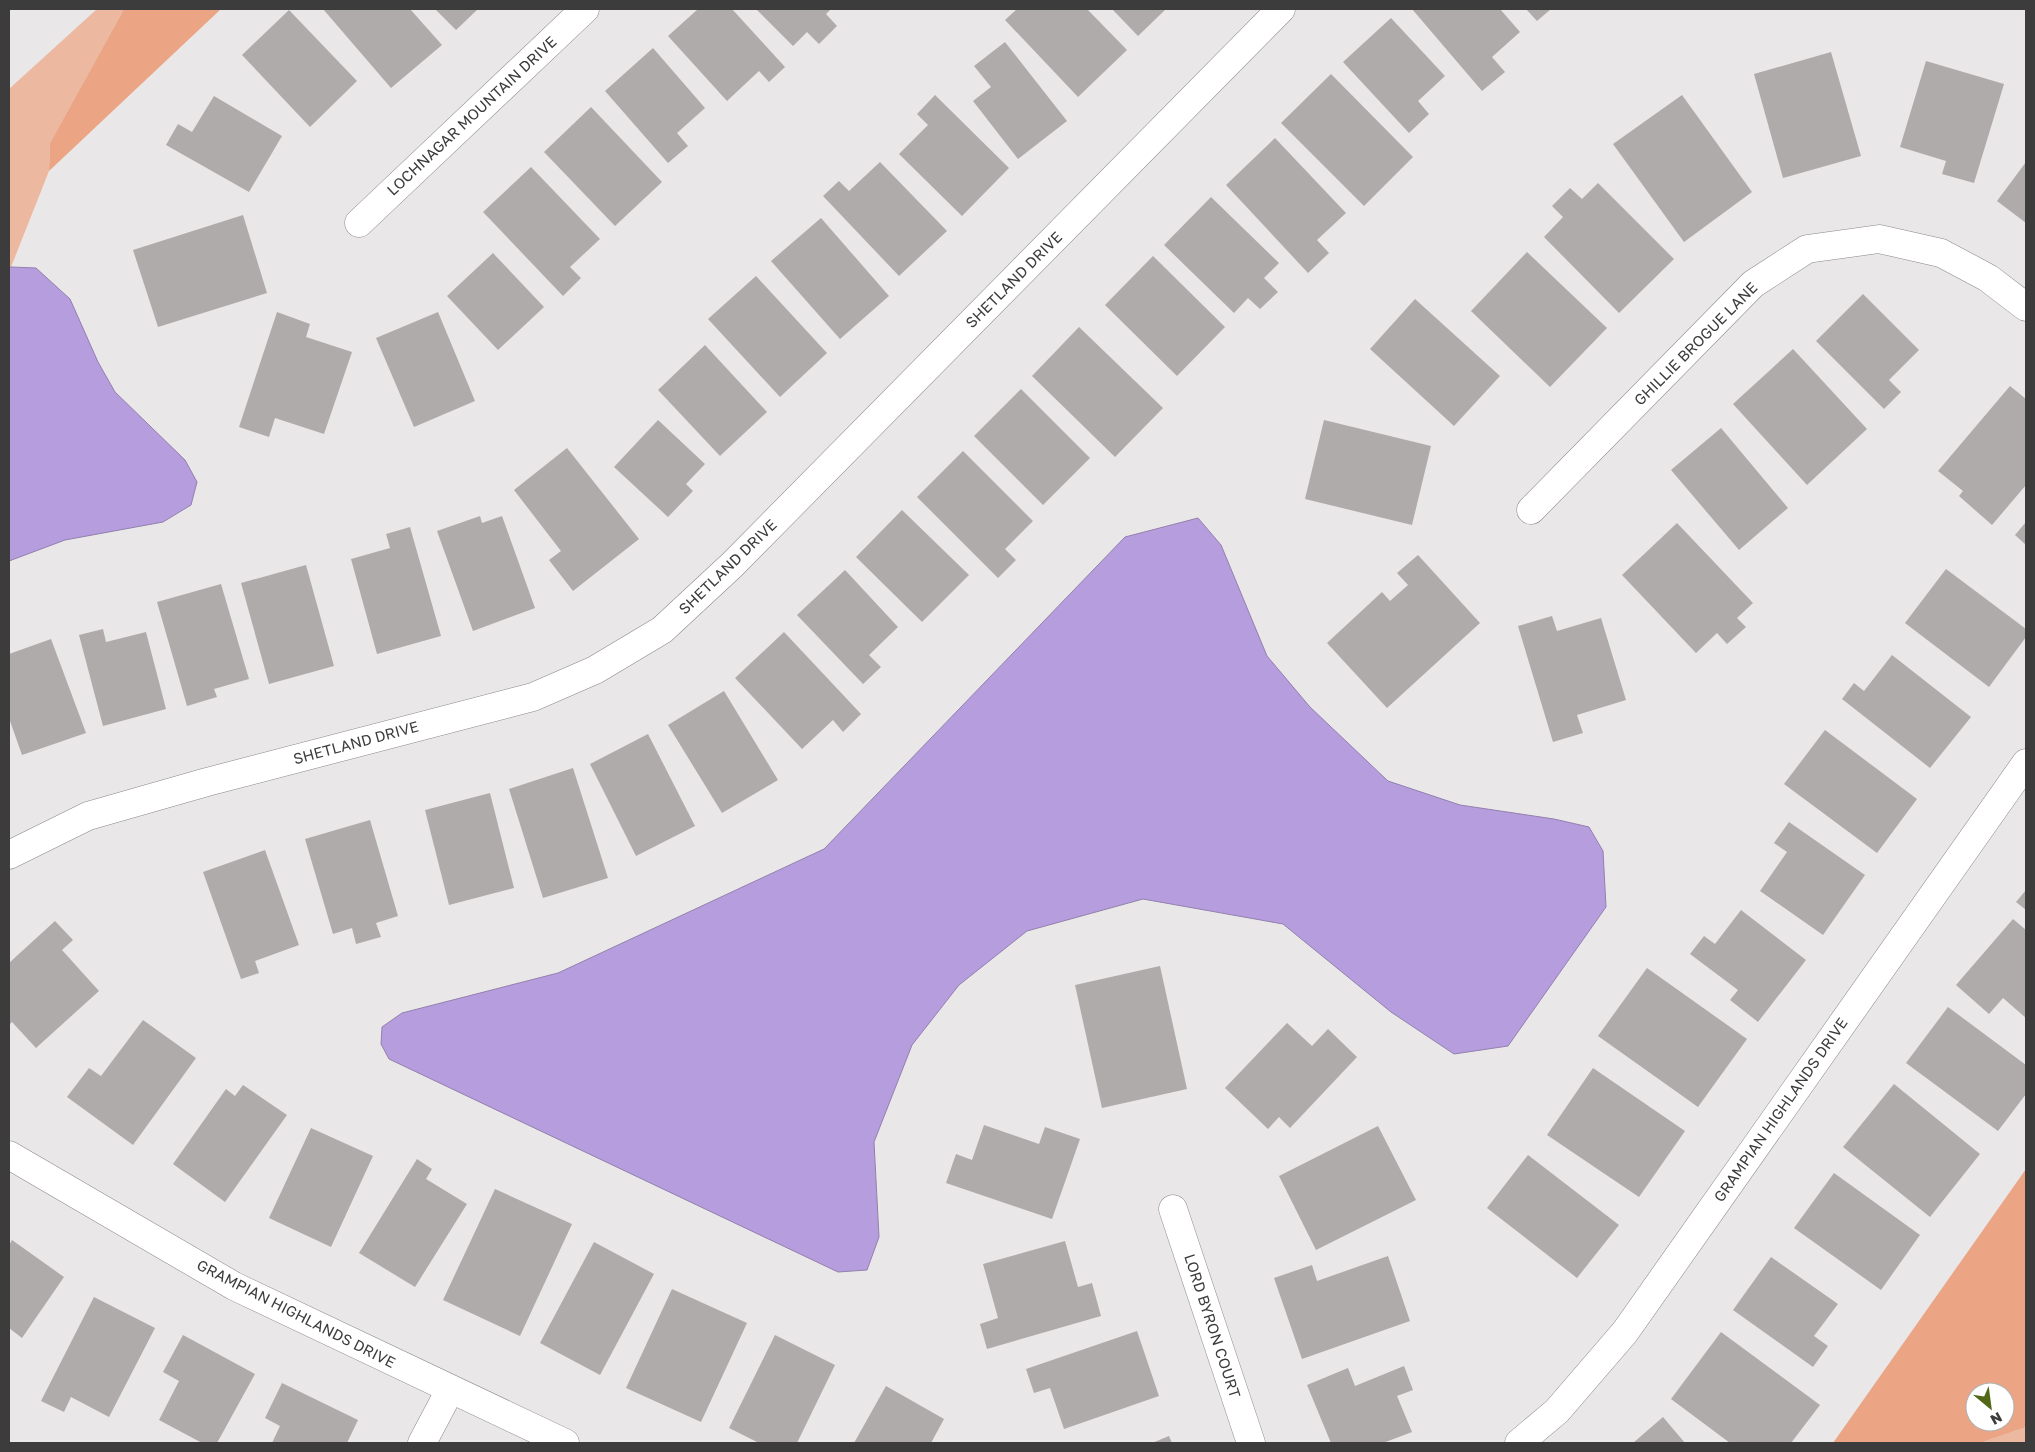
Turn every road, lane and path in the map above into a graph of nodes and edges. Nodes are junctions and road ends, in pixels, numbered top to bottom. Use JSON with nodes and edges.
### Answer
{"nodes":[{"id":1,"x":585,"y":9,"type":"edge"},
{"id":2,"x":1281,"y":9,"type":"edge"},
{"id":3,"x":359,"y":223,"type":"dead end"},
{"id":4,"x":2026,"y":307,"type":"edge"},
{"id":5,"x":1531,"y":510,"type":"dead end"},
{"id":6,"x":2026,"y":763,"type":"edge"},
{"id":7,"x":9,"y":855,"type":"edge"},
{"id":8,"x":9,"y":1155,"type":"edge"},
{"id":9,"x":1173,"y":1209,"type":"dead end"},
{"id":10,"x":450,"y":1390,"type":"junction"},
{"id":11,"x":422,"y":1443,"type":"edge"},
{"id":12,"x":565,"y":1443,"type":"edge"},
{"id":13,"x":1251,"y":1443,"type":"edge"},
{"id":14,"x":1519,"y":1443,"type":"edge"}],
"edges":[{"from":1,"to":3,"type":"street","name":"LOCHNAGAR MOUNTAIN DRIVE"},
{"from":2,"to":7,"type":"street","name":"SHETLAND DRIVE"},
{"from":4,"to":5,"type":"street","name":"GHILLIE BROGUE LANE"},
{"from":6,"to":14,"type":"street","name":"GRAMPIAN HIGHLANDS DRIVE"},
{"from":8,"to":10,"type":"street","name":"GRAMPIAN HIGHLANDS DRIVE"},
{"from":9,"to":13,"type":"street","name":"LORD BYRON COURT"},
{"from":10,"to":11,"type":"street"},
{"from":10,"to":12,"type":"street","name":"GRAMPIAN HIGHLANDS DRIVE"}]}
